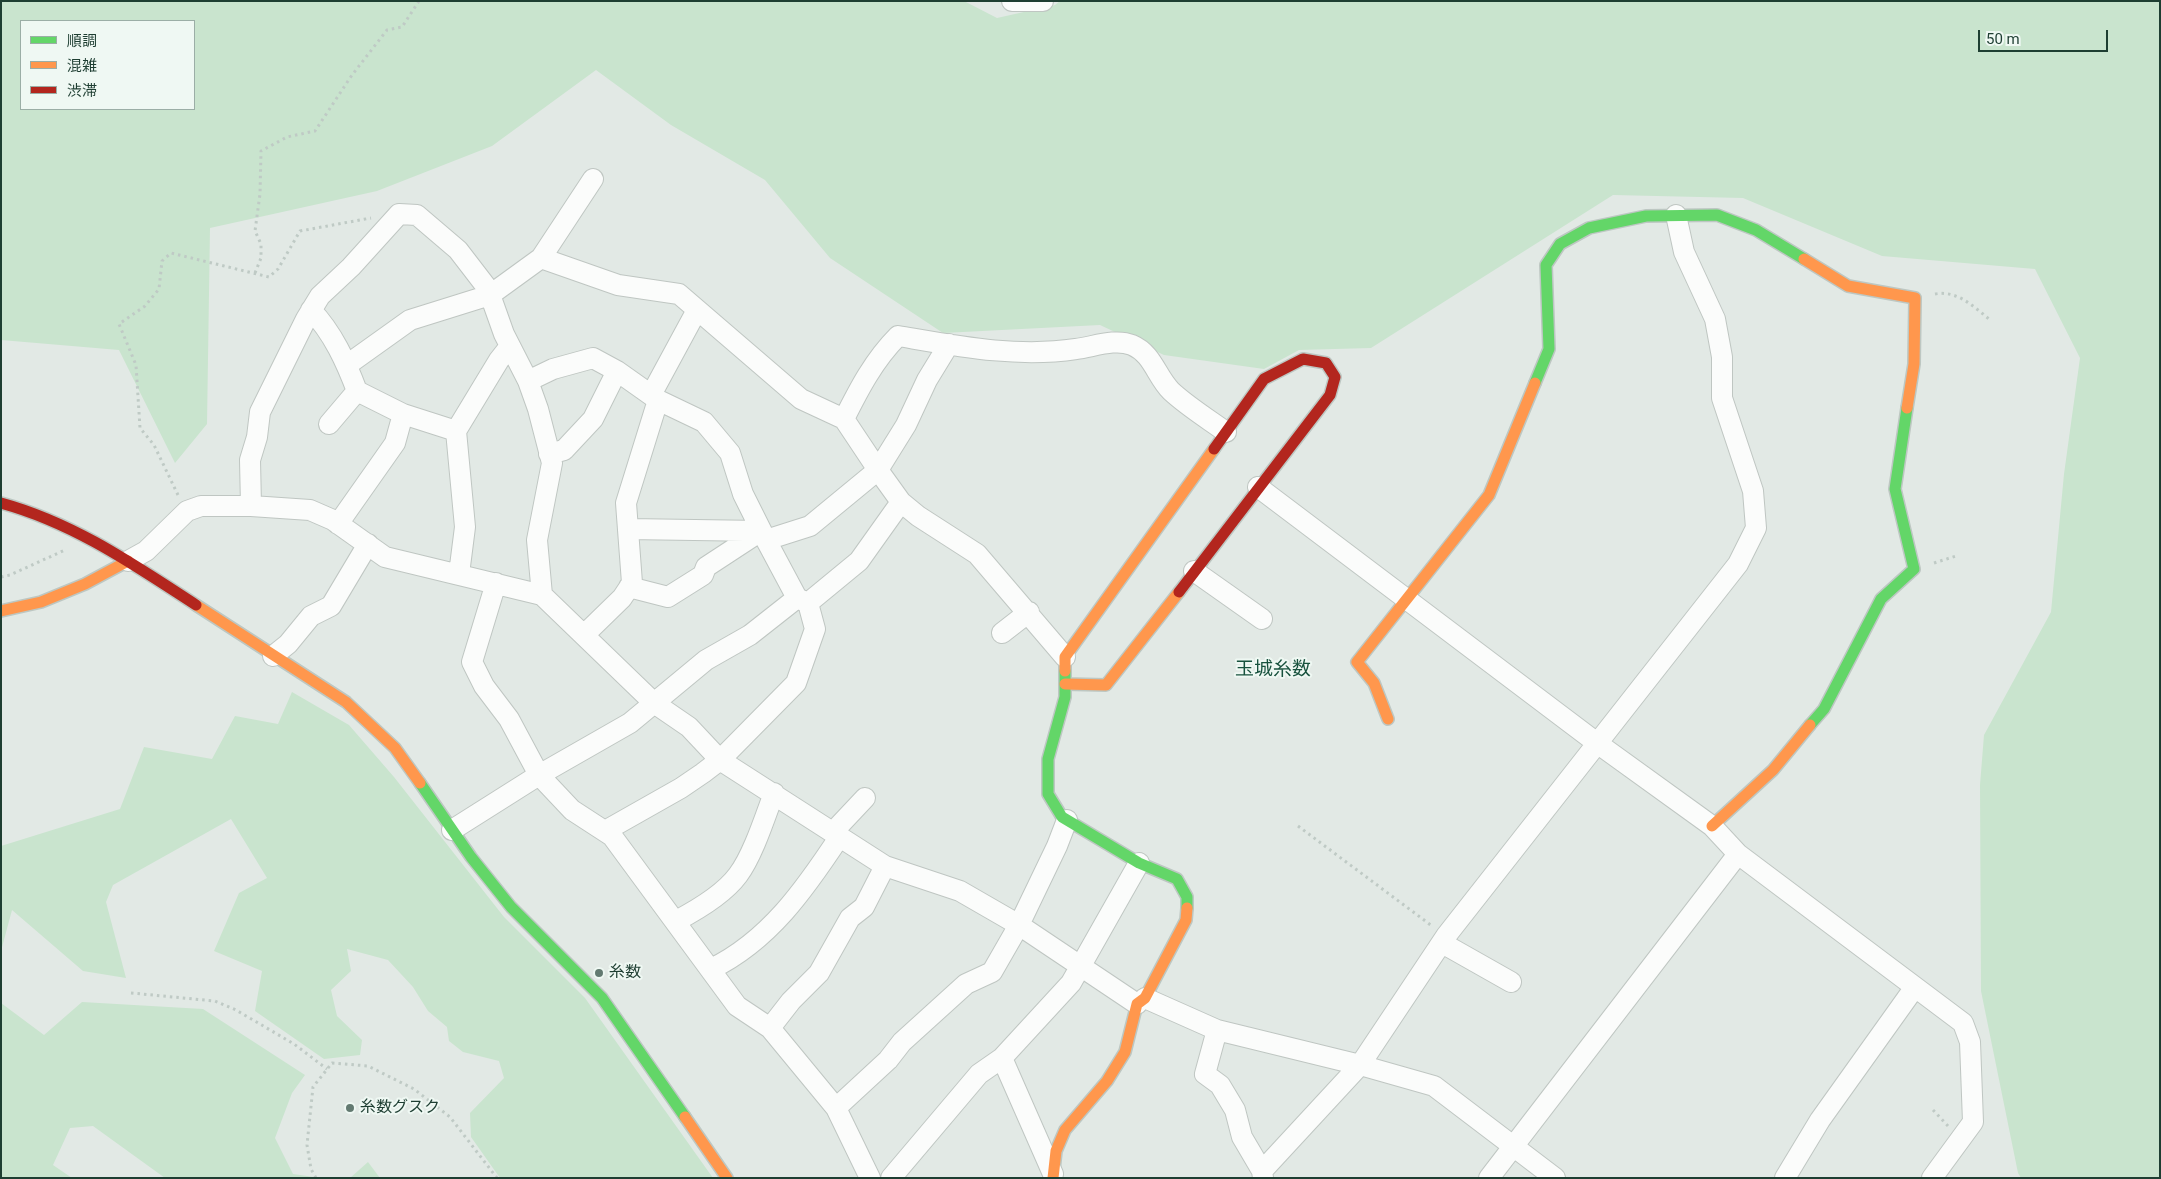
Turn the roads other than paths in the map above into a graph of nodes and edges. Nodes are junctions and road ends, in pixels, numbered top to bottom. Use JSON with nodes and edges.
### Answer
{"nodes":[{"id":1,"x":1012,"y":1,"type":"edge"},
{"id":2,"x":1043,"y":1,"type":"edge"},
{"id":3,"x":593,"y":179,"type":"dead end"},
{"id":4,"x":1676,"y":215,"type":"junction"},
{"id":5,"x":541,"y":258,"type":"junction"},
{"id":6,"x":490,"y":295,"type":"junction"},
{"id":7,"x":311,"y":310,"type":"junction"},
{"id":8,"x":697,"y":310,"type":"junction"},
{"id":9,"x":949,"y":344,"type":"junction"},
{"id":10,"x":510,"y":346,"type":"junction"},
{"id":11,"x":347,"y":365,"type":"junction"},
{"id":12,"x":617,"y":371,"type":"junction"},
{"id":13,"x":528,"y":381,"type":"junction"},
{"id":14,"x":357,"y":391,"type":"junction"},
{"id":15,"x":654,"y":398,"type":"junction"},
{"id":16,"x":403,"y":414,"type":"junction"},
{"id":17,"x":844,"y":419,"type":"junction"},
{"id":18,"x":329,"y":424,"type":"dead end"},
{"id":19,"x":456,"y":431,"type":"junction"},
{"id":20,"x":1226,"y":432,"type":"junction"},
{"id":21,"x":549,"y":454,"type":"junction"},
{"id":22,"x":878,"y":470,"type":"junction"},
{"id":23,"x":1258,"y":487,"type":"junction"},
{"id":24,"x":901,"y":502,"type":"junction"},
{"id":25,"x":1,"y":503,"type":"edge"},
{"id":26,"x":251,"y":506,"type":"junction"},
{"id":27,"x":338,"y":524,"type":"junction"},
{"id":28,"x":628,"y":530,"type":"junction"},
{"id":29,"x":764,"y":536,"type":"junction"},
{"id":30,"x":368,"y":544,"type":"junction"},
{"id":31,"x":128,"y":561,"type":"junction"},
{"id":32,"x":1194,"y":571,"type":"junction"},
{"id":33,"x":459,"y":574,"type":"junction"},
{"id":34,"x":496,"y":583,"type":"junction"},
{"id":35,"x":629,"y":587,"type":"junction"},
{"id":36,"x":542,"y":594,"type":"junction"},
{"id":37,"x":1408,"y":599,"type":"junction"},
{"id":38,"x":802,"y":600,"type":"junction"},
{"id":39,"x":1,"y":611,"type":"edge"},
{"id":40,"x":1029,"y":612,"type":"junction"},
{"id":41,"x":1262,"y":620,"type":"dead end"},
{"id":42,"x":1002,"y":633,"type":"dead end"},
{"id":43,"x":584,"y":635,"type":"junction"},
{"id":44,"x":273,"y":656,"type":"junction"},
{"id":45,"x":1066,"y":657,"type":"junction"},
{"id":46,"x":1065,"y":684,"type":"junction"},
{"id":47,"x":654,"y":703,"type":"junction"},
{"id":48,"x":1388,"y":719,"type":"dead end"},
{"id":49,"x":1597,"y":743,"type":"junction"},
{"id":50,"x":720,"y":760,"type":"junction"},
{"id":51,"x":539,"y":775,"type":"junction"},
{"id":52,"x":774,"y":793,"type":"junction"},
{"id":53,"x":865,"y":798,"type":"dead end"},
{"id":54,"x":1067,"y":820,"type":"junction"},
{"id":55,"x":1712,"y":826,"type":"junction"},
{"id":56,"x":452,"y":830,"type":"junction"},
{"id":57,"x":605,"y":831,"type":"junction"},
{"id":58,"x":836,"y":834,"type":"junction"},
{"id":59,"x":1738,"y":854,"type":"junction"},
{"id":60,"x":1140,"y":863,"type":"junction"},
{"id":61,"x":884,"y":866,"type":"junction"},
{"id":62,"x":676,"y":921,"type":"junction"},
{"id":63,"x":1019,"y":925,"type":"junction"},
{"id":64,"x":1444,"y":940,"type":"junction"},
{"id":65,"x":1081,"y":968,"type":"junction"},
{"id":66,"x":711,"y":969,"type":"junction"},
{"id":67,"x":1511,"y":982,"type":"dead end"},
{"id":68,"x":1915,"y":987,"type":"junction"},
{"id":69,"x":1141,"y":1001,"type":"junction"},
{"id":70,"x":770,"y":1028,"type":"junction"},
{"id":71,"x":1217,"y":1030,"type":"junction"},
{"id":72,"x":1002,"y":1058,"type":"junction"},
{"id":73,"x":1360,"y":1065,"type":"junction"},
{"id":74,"x":836,"y":1108,"type":"junction"},
{"id":75,"x":1513,"y":1146,"type":"junction"},
{"id":76,"x":1263,"y":1174,"type":"edge"},
{"id":77,"x":1053,"y":1176,"type":"edge"},
{"id":78,"x":726,"y":1178,"type":"edge"},
{"id":79,"x":870,"y":1178,"type":"edge"},
{"id":80,"x":891,"y":1178,"type":"edge"},
{"id":81,"x":1489,"y":1178,"type":"edge"},
{"id":82,"x":1555,"y":1178,"type":"edge"},
{"id":83,"x":1785,"y":1178,"type":"edge"},
{"id":84,"x":1932,"y":1178,"type":"edge"}],
"edges":[{"from":1,"to":2,"type":"street"},
{"from":3,"to":5,"type":"street"},
{"from":4,"to":37,"type":"street"},
{"from":4,"to":49,"type":"street"},
{"from":4,"to":55,"type":"street"},
{"from":5,"to":6,"type":"street"},
{"from":5,"to":8,"type":"street"},
{"from":6,"to":7,"type":"street"},
{"from":6,"to":10,"type":"street"},
{"from":6,"to":11,"type":"street"},
{"from":7,"to":11,"type":"street"},
{"from":7,"to":26,"type":"street"},
{"from":8,"to":15,"type":"street"},
{"from":8,"to":17,"type":"street"},
{"from":9,"to":17,"type":"street"},
{"from":9,"to":20,"type":"street"},
{"from":9,"to":22,"type":"street"},
{"from":10,"to":13,"type":"street"},
{"from":10,"to":19,"type":"street"},
{"from":11,"to":14,"type":"street"},
{"from":12,"to":13,"type":"street"},
{"from":12,"to":15,"type":"street"},
{"from":12,"to":21,"type":"street"},
{"from":13,"to":21,"type":"street"},
{"from":14,"to":16,"type":"street"},
{"from":14,"to":18,"type":"street"},
{"from":15,"to":28,"type":"street"},
{"from":15,"to":29,"type":"street"},
{"from":16,"to":19,"type":"street"},
{"from":16,"to":27,"type":"street"},
{"from":17,"to":22,"type":"street"},
{"from":19,"to":33,"type":"street"},
{"from":20,"to":23,"type":"street"},
{"from":20,"to":45,"type":"street"},
{"from":21,"to":36,"type":"street"},
{"from":22,"to":24,"type":"street"},
{"from":22,"to":29,"type":"street"},
{"from":23,"to":32,"type":"street"},
{"from":23,"to":37,"type":"street"},
{"from":24,"to":38,"type":"street"},
{"from":24,"to":40,"type":"street"},
{"from":25,"to":31,"type":"street"},
{"from":26,"to":27,"type":"street"},
{"from":26,"to":31,"type":"street"},
{"from":27,"to":30,"type":"street"},
{"from":28,"to":29,"type":"street"},
{"from":28,"to":35,"type":"street"},
{"from":29,"to":35,"type":"street"},
{"from":29,"to":38,"type":"street"},
{"from":30,"to":33,"type":"street"},
{"from":30,"to":44,"type":"street"},
{"from":31,"to":39,"type":"street"},
{"from":31,"to":44,"type":"street"},
{"from":32,"to":41,"type":"street"},
{"from":32,"to":46,"type":"street"},
{"from":33,"to":34,"type":"street"},
{"from":34,"to":36,"type":"street"},
{"from":34,"to":51,"type":"street"},
{"from":35,"to":43,"type":"street"},
{"from":36,"to":43,"type":"street"},
{"from":37,"to":48,"type":"street"},
{"from":37,"to":49,"type":"street"},
{"from":38,"to":47,"type":"street"},
{"from":38,"to":50,"type":"street"},
{"from":40,"to":42,"type":"street"},
{"from":40,"to":45,"type":"street"},
{"from":43,"to":47,"type":"street"},
{"from":44,"to":56,"type":"street"},
{"from":45,"to":46,"type":"street"},
{"from":46,"to":54,"type":"street"},
{"from":47,"to":50,"type":"street"},
{"from":47,"to":51,"type":"street"},
{"from":49,"to":55,"type":"street"},
{"from":49,"to":64,"type":"street"},
{"from":50,"to":52,"type":"street"},
{"from":50,"to":57,"type":"street"},
{"from":51,"to":56,"type":"street"},
{"from":51,"to":57,"type":"street"},
{"from":52,"to":58,"type":"street"},
{"from":52,"to":62,"type":"street"},
{"from":53,"to":58,"type":"street"},
{"from":54,"to":60,"type":"street"},
{"from":54,"to":63,"type":"street"},
{"from":55,"to":59,"type":"street"},
{"from":56,"to":78,"type":"street"},
{"from":57,"to":62,"type":"street"},
{"from":58,"to":61,"type":"street"},
{"from":58,"to":66,"type":"street"},
{"from":59,"to":68,"type":"street"},
{"from":59,"to":75,"type":"street"},
{"from":60,"to":65,"type":"street"},
{"from":60,"to":69,"type":"street"},
{"from":61,"to":63,"type":"street"},
{"from":61,"to":70,"type":"street"},
{"from":62,"to":66,"type":"street"},
{"from":63,"to":65,"type":"street"},
{"from":63,"to":74,"type":"street"},
{"from":64,"to":67,"type":"street"},
{"from":64,"to":73,"type":"street"},
{"from":65,"to":69,"type":"street"},
{"from":65,"to":72,"type":"street"},
{"from":66,"to":70,"type":"street"},
{"from":68,"to":83,"type":"street"},
{"from":68,"to":84,"type":"street"},
{"from":69,"to":71,"type":"street"},
{"from":69,"to":77,"type":"street"},
{"from":70,"to":74,"type":"street"},
{"from":71,"to":73,"type":"street"},
{"from":71,"to":76,"type":"street"},
{"from":72,"to":77,"type":"street"},
{"from":72,"to":80,"type":"street"},
{"from":73,"to":75,"type":"street"},
{"from":73,"to":76,"type":"street"},
{"from":74,"to":79,"type":"street"},
{"from":75,"to":81,"type":"street"},
{"from":75,"to":82,"type":"street"}]}
